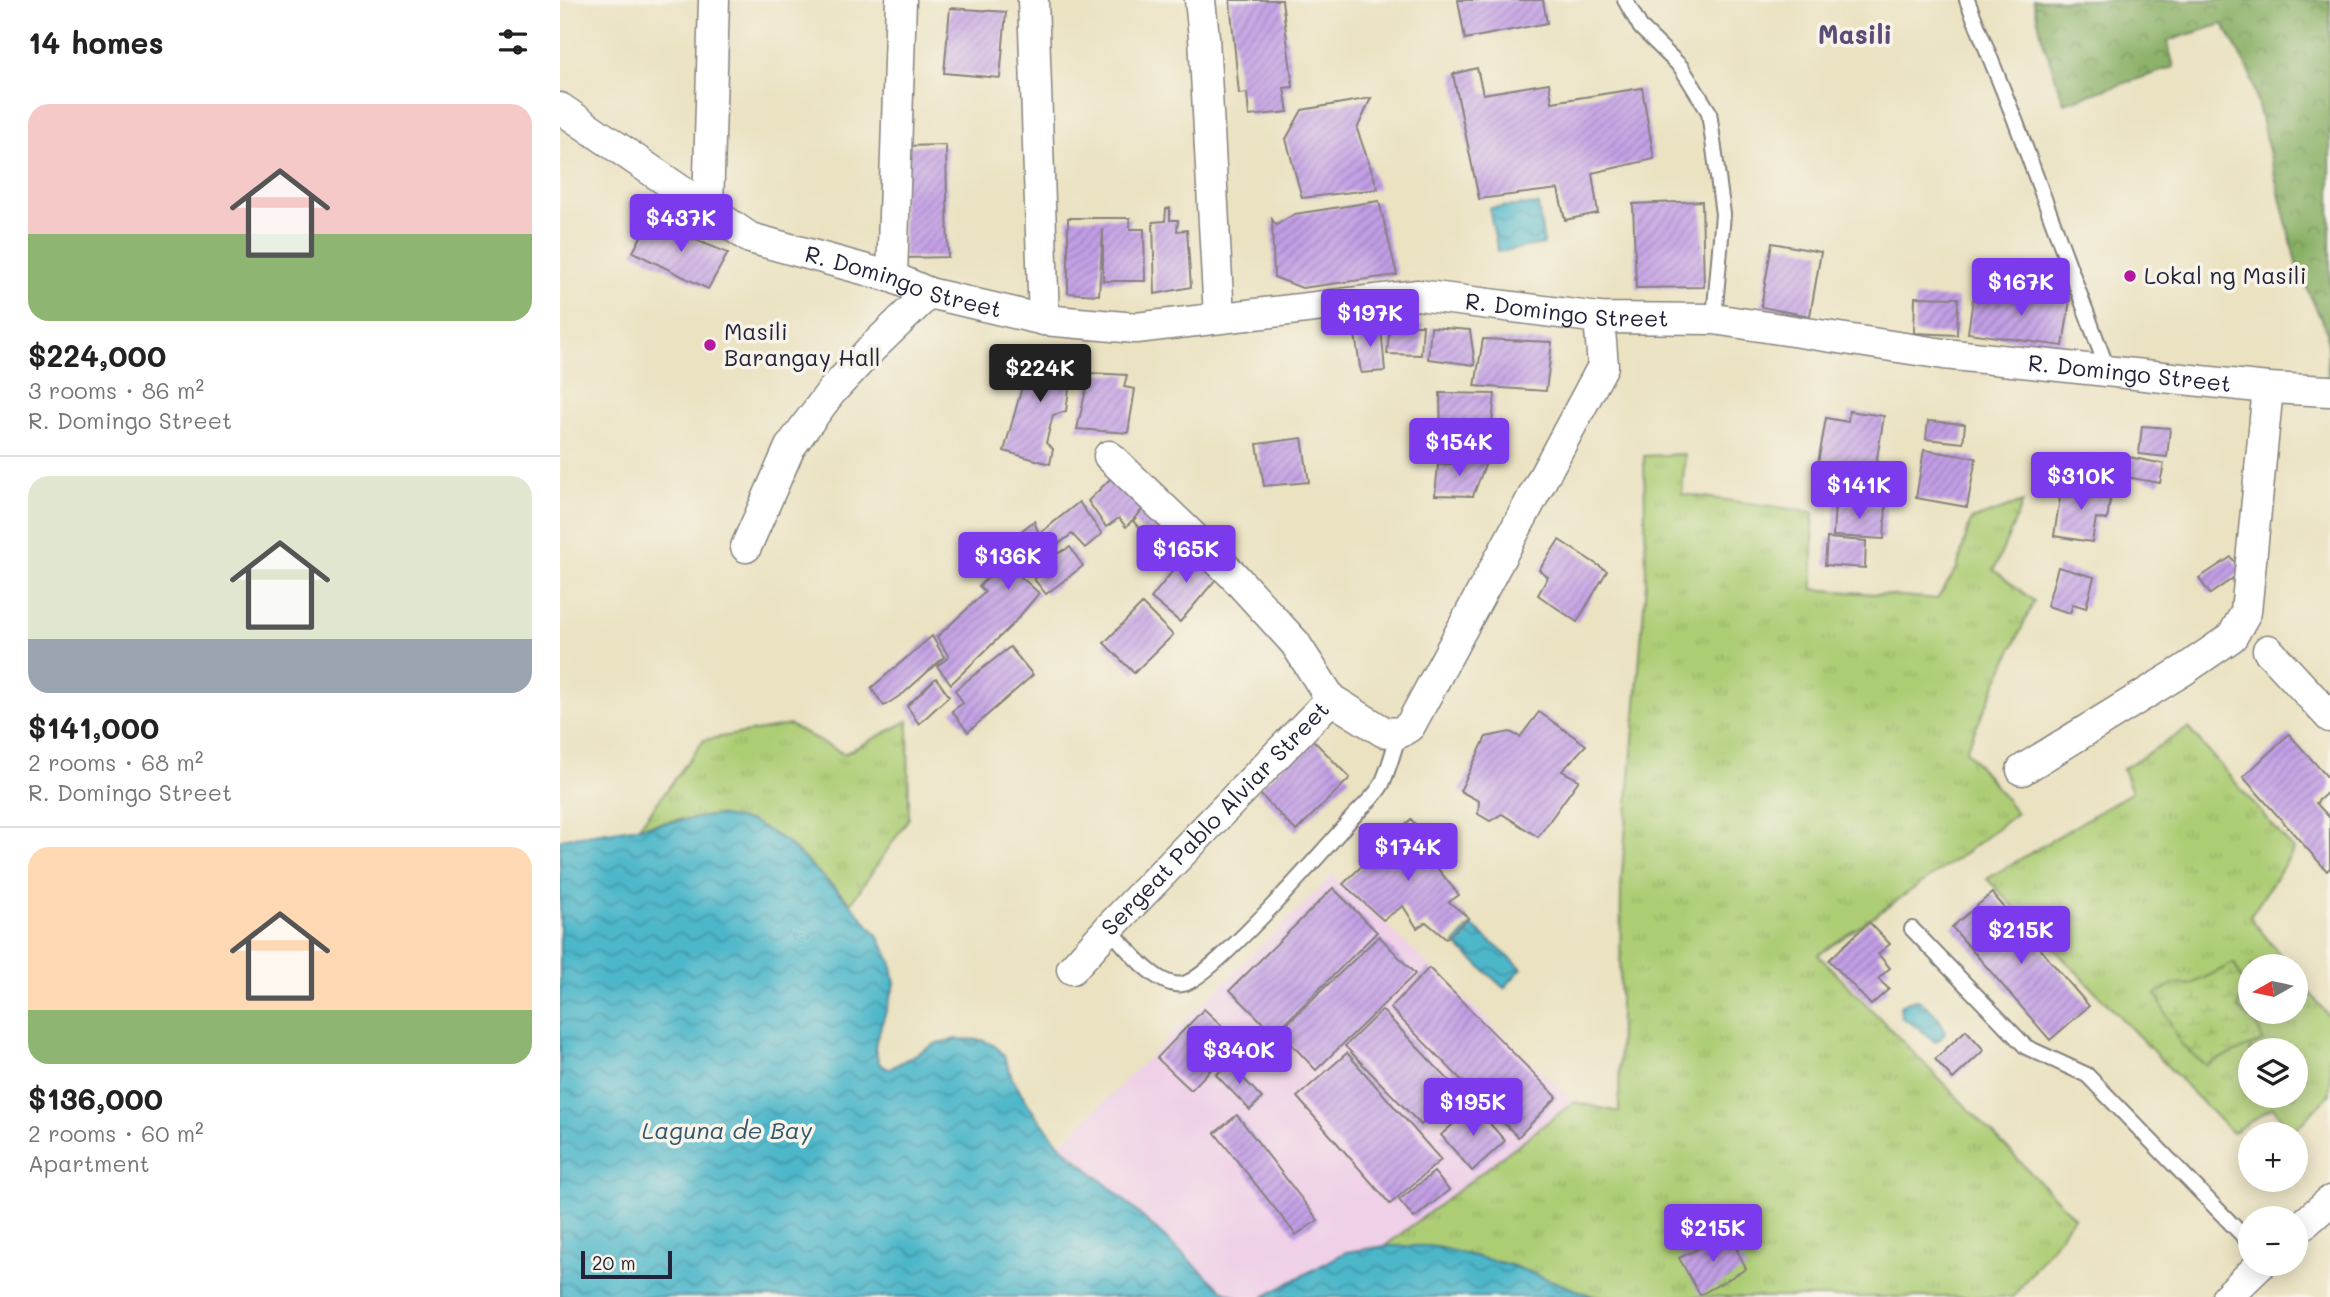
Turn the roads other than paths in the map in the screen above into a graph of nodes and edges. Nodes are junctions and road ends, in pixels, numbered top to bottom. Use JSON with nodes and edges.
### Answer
{"nodes":[{"id":1,"x":714,"y":0,"type":"edge"},
{"id":2,"x":901,"y":0,"type":"edge"},
{"id":3,"x":1033,"y":0,"type":"edge"},
{"id":4,"x":1200,"y":0,"type":"edge"},
{"id":5,"x":1625,"y":0,"type":"edge"},
{"id":6,"x":1968,"y":0,"type":"edge"},
{"id":7,"x":560,"y":108,"type":"edge"},
{"id":8,"x":708,"y":208,"type":"junction"},
{"id":9,"x":892,"y":277,"type":"junction"},
{"id":10,"x":929,"y":293,"type":"junction"},
{"id":11,"x":1219,"y":317,"type":"junction"},
{"id":12,"x":1599,"y":318,"type":"junction"},
{"id":13,"x":1714,"y":319,"type":"junction"},
{"id":14,"x":1044,"y":320,"type":"junction"},
{"id":15,"x":2108,"y":372,"type":"junction"},
{"id":16,"x":2268,"y":388,"type":"junction"},
{"id":17,"x":2330,"y":391,"type":"edge"},
{"id":18,"x":1110,"y":456,"type":"dead end"},
{"id":19,"x":746,"y":547,"type":"dead end"},
{"id":20,"x":2268,"y":650,"type":"dead end"},
{"id":21,"x":1331,"y":699,"type":"junction"},
{"id":22,"x":2330,"y":717,"type":"edge"},
{"id":23,"x":1399,"y":733,"type":"junction"},
{"id":24,"x":2022,"y":770,"type":"dead end"},
{"id":25,"x":1108,"y":928,"type":"junction"},
{"id":26,"x":1912,"y":929,"type":"dead end"},
{"id":27,"x":1072,"y":969,"type":"dead end"},
{"id":28,"x":2330,"y":1201,"type":"edge"},
{"id":29,"x":2308,"y":1220,"type":"edge"},
{"id":30,"x":2238,"y":1230,"type":"edge"},
{"id":31,"x":2249,"y":1276,"type":"edge"},
{"id":32,"x":2227,"y":1297,"type":"edge"}],
"edges":[{"from":1,"to":8,"type":"street"},
{"from":2,"to":9,"type":"street"},
{"from":3,"to":14,"type":"street"},
{"from":4,"to":11,"type":"street"},
{"from":5,"to":13,"type":"lane"},
{"from":6,"to":15,"type":"lane"},
{"from":7,"to":8,"type":"street","name":"R. Domingo Street"},
{"from":8,"to":9,"type":"street","name":"R. Domingo Street"},
{"from":9,"to":10,"type":"street","name":"R. Domingo Street"},
{"from":10,"to":14,"type":"street","name":"R. Domingo Street"},
{"from":10,"to":19,"type":"street"},
{"from":11,"to":12,"type":"street","name":"R. Domingo Street"},
{"from":11,"to":14,"type":"street","name":"R. Domingo Street"},
{"from":12,"to":13,"type":"street","name":"R. Domingo Street"},
{"from":12,"to":23,"type":"street"},
{"from":13,"to":15,"type":"street","name":"R. Domingo Street"},
{"from":15,"to":16,"type":"street","name":"R. Domingo Street"},
{"from":16,"to":17,"type":"street","name":"R. Domingo Street"},
{"from":16,"to":24,"type":"street"},
{"from":18,"to":21,"type":"street"},
{"from":20,"to":22,"type":"street"},
{"from":21,"to":23,"type":"street","name":"Sergeat Pablo Alviar Street"},
{"from":21,"to":25,"type":"street","name":"Sergeat Pablo Alviar Street"},
{"from":23,"to":25,"type":"lane"},
{"from":25,"to":27,"type":"street","name":"Sergeat Pablo Alviar Street"},
{"from":26,"to":30,"type":"lane"},
{"from":28,"to":29,"type":"street"},
{"from":31,"to":32,"type":"street"}]}
